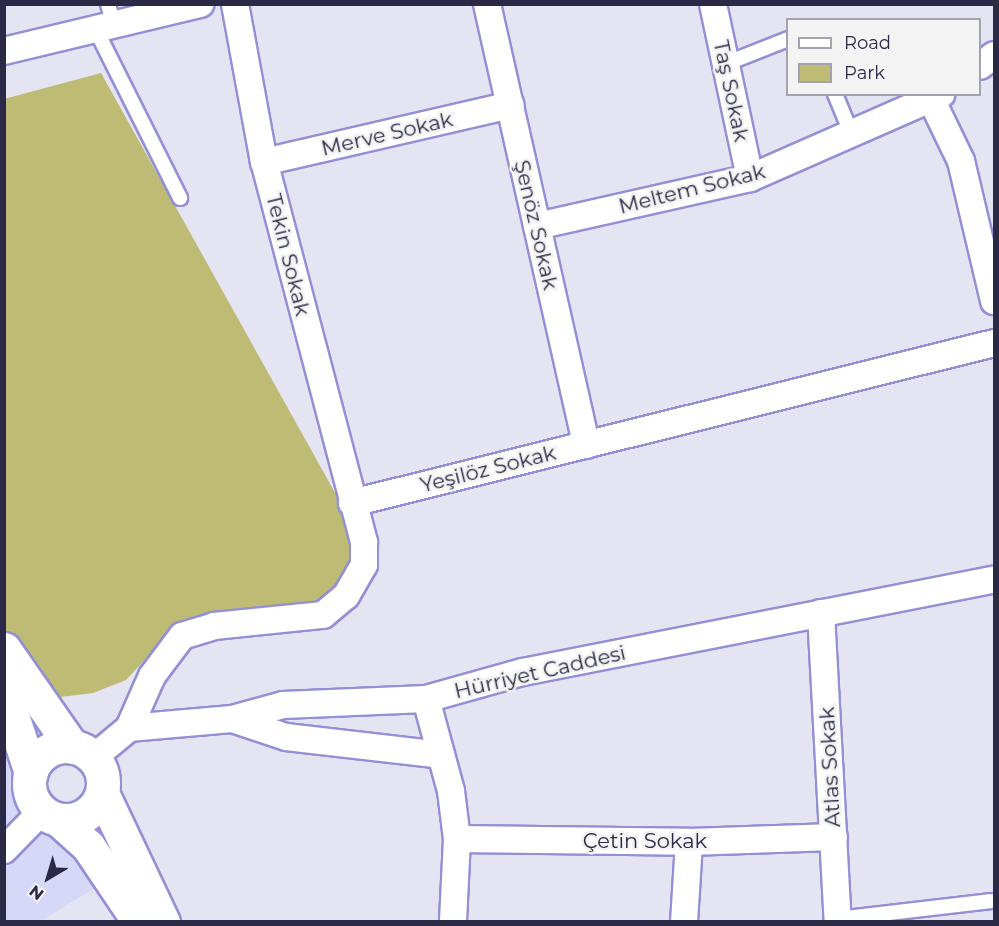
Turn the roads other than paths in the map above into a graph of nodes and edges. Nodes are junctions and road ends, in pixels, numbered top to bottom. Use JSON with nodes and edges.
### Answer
{"nodes":[{"id":1,"x":200,"y":4,"type":"edge"},
{"id":2,"x":235,"y":4,"type":"edge"},
{"id":3,"x":487,"y":4,"type":"edge"},
{"id":4,"x":713,"y":4,"type":"edge"},
{"id":5,"x":106,"y":20,"type":"edge"},
{"id":6,"x":786,"y":40,"type":"edge"},
{"id":7,"x":4,"y":51,"type":"edge"},
{"id":8,"x":994,"y":55,"type":"edge"},
{"id":9,"x":725,"y":64,"type":"junction"},
{"id":10,"x":981,"y":65,"type":"edge"},
{"id":11,"x":836,"y":96,"type":"edge"},
{"id":12,"x":937,"y":98,"type":"edge"},
{"id":13,"x":510,"y":105,"type":"junction"},
{"id":14,"x":852,"y":135,"type":"junction"},
{"id":15,"x":264,"y":162,"type":"junction"},
{"id":16,"x":750,"y":178,"type":"junction"},
{"id":17,"x":180,"y":198,"type":"dead end"},
{"id":18,"x":986,"y":221,"type":"edge"},
{"id":19,"x":537,"y":226,"type":"junction"},
{"id":20,"x":994,"y":301,"type":"edge"},
{"id":21,"x":994,"y":343,"type":"edge"},
{"id":22,"x":586,"y":445,"type":"junction"},
{"id":23,"x":352,"y":503,"type":"junction"},
{"id":24,"x":994,"y":583,"type":"edge"},
{"id":25,"x":820,"y":614,"type":"junction"},
{"id":26,"x":4,"y":649,"type":"edge"},
{"id":27,"x":4,"y":691,"type":"edge"},
{"id":28,"x":426,"y":699,"type":"junction"},
{"id":29,"x":232,"y":720,"type":"junction"},
{"id":30,"x":129,"y":728,"type":"junction"},
{"id":31,"x":82,"y":752,"type":"junction"},
{"id":32,"x":441,"y":755,"type":"junction"},
{"id":33,"x":31,"y":772,"type":"junction"},
{"id":34,"x":102,"y":793,"type":"junction"},
{"id":35,"x":50,"y":815,"type":"junction"},
{"id":36,"x":834,"y":837,"type":"junction"},
{"id":37,"x":457,"y":839,"type":"junction"},
{"id":38,"x":689,"y":842,"type":"junction"},
{"id":39,"x":4,"y":850,"type":"edge"},
{"id":40,"x":991,"y":901,"type":"dead end"},
{"id":41,"x":838,"y":920,"type":"edge"},
{"id":42,"x":139,"y":921,"type":"edge"},
{"id":43,"x":163,"y":921,"type":"edge"},
{"id":44,"x":453,"y":921,"type":"edge"},
{"id":45,"x":684,"y":921,"type":"edge"}],
"edges":[{"from":1,"to":5,"type":"street"},
{"from":2,"to":15,"type":"street","name":"Tekin Sokak"},
{"from":3,"to":13,"type":"street","name":"Şenöz Sokak"},
{"from":4,"to":9,"type":"street","name":"Taş Sokak"},
{"from":5,"to":7,"type":"street"},
{"from":5,"to":17,"type":"lane"},
{"from":6,"to":9,"type":"lane"},
{"from":8,"to":10,"type":"street"},
{"from":9,"to":16,"type":"street","name":"Taş Sokak"},
{"from":11,"to":14,"type":"lane"},
{"from":12,"to":14,"type":"street","name":"Meltem Sokak"},
{"from":12,"to":18,"type":"street"},
{"from":13,"to":15,"type":"street","name":"Merve Sokak"},
{"from":13,"to":19,"type":"street","name":"Şenöz Sokak"},
{"from":14,"to":16,"type":"street","name":"Meltem Sokak"},
{"from":15,"to":23,"type":"street","name":"Tekin Sokak"},
{"from":16,"to":19,"type":"street","name":"Meltem Sokak"},
{"from":18,"to":20,"type":"street"},
{"from":19,"to":22,"type":"street","name":"Şenöz Sokak"},
{"from":21,"to":22,"type":"street","name":"Yeşilöz Sokak"},
{"from":22,"to":23,"type":"street","name":"Yeşilöz Sokak"},
{"from":23,"to":30,"type":"street"},
{"from":24,"to":25,"type":"street","name":"Hürriyet Caddesi"},
{"from":25,"to":28,"type":"street","name":"Hürriyet Caddesi"},
{"from":25,"to":36,"type":"street","name":"Atlas Sokak"},
{"from":26,"to":31,"type":"street"},
{"from":27,"to":33,"type":"street"},
{"from":28,"to":29,"type":"street","name":"Hürriyet Caddesi"},
{"from":28,"to":32,"type":"street"},
{"from":29,"to":30,"type":"street","name":"Hürriyet Caddesi"},
{"from":29,"to":32,"type":"street"},
{"from":30,"to":31,"type":"street"},
{"from":31,"to":33,"type":"street"},
{"from":31,"to":34,"type":"street"},
{"from":32,"to":37,"type":"street"},
{"from":33,"to":35,"type":"street"},
{"from":34,"to":35,"type":"street"},
{"from":34,"to":43,"type":"street"},
{"from":35,"to":39,"type":"street"},
{"from":35,"to":42,"type":"street"},
{"from":36,"to":38,"type":"street","name":"Çetin Sokak"},
{"from":36,"to":41,"type":"street","name":"Atlas Sokak"},
{"from":37,"to":38,"type":"street","name":"Çetin Sokak"},
{"from":37,"to":44,"type":"street"},
{"from":38,"to":45,"type":"street"},
{"from":40,"to":41,"type":"lane"}]}
